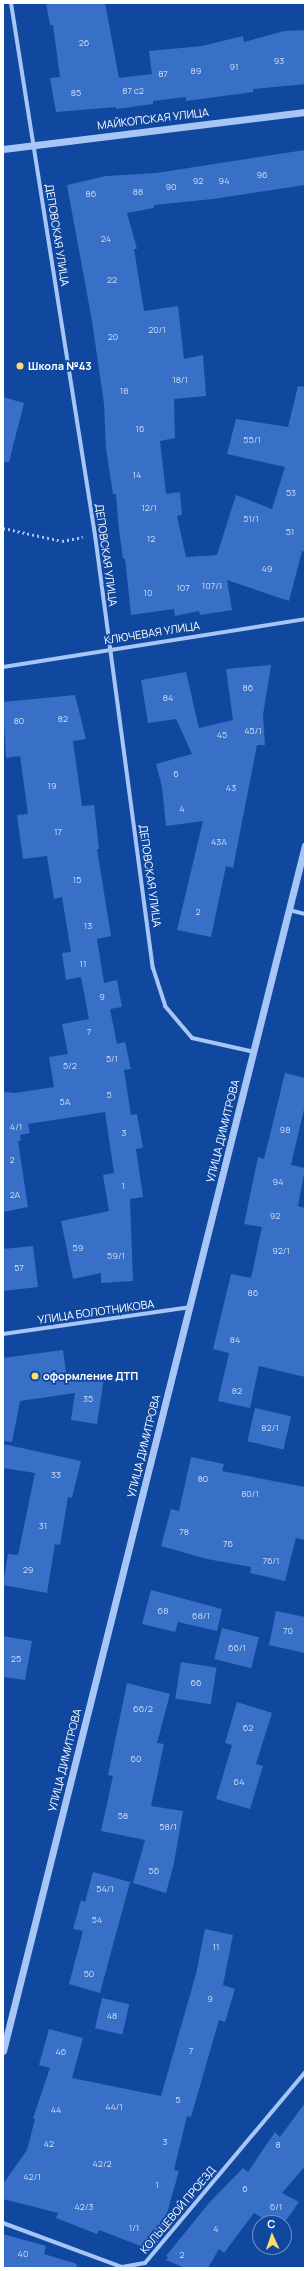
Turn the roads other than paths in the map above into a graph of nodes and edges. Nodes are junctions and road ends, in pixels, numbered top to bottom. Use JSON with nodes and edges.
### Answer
{"nodes":[{"id":1,"x":11,"y":3,"type":"edge"},
{"id":2,"x":305,"y":112,"type":"edge"},
{"id":3,"x":34,"y":144,"type":"junction"},
{"id":4,"x":3,"y":149,"type":"edge"},
{"id":5,"x":305,"y":619,"type":"edge"},
{"id":6,"x":110,"y":648,"type":"junction"},
{"id":7,"x":3,"y":667,"type":"edge"},
{"id":8,"x":305,"y":845,"type":"edge"},
{"id":9,"x":289,"y":910,"type":"junction"},
{"id":10,"x":305,"y":914,"type":"edge"},
{"id":11,"x":254,"y":1052,"type":"junction"},
{"id":12,"x":191,"y":1307,"type":"junction"},
{"id":13,"x":3,"y":1334,"type":"edge"},
{"id":14,"x":3,"y":2051,"type":"edge"},
{"id":15,"x":305,"y":2072,"type":"edge"},
{"id":16,"x":3,"y":2224,"type":"edge"}],
"edges":[{"from":1,"to":3,"type":"street","name":"ДЕПОВСКАЯ УЛИЦА"},
{"from":2,"to":3,"type":"street","name":"МАЙКОПСКАЯ УЛИЦА"},
{"from":3,"to":4,"type":"street","name":"МАЙКОПСКАЯ УЛИЦА"},
{"from":3,"to":6,"type":"street","name":"ДЕПОВСКАЯ УЛИЦА"},
{"from":5,"to":6,"type":"street","name":"КЛЮЧЕВАЯ УЛИЦА"},
{"from":6,"to":7,"type":"street","name":"КЛЮЧЕВАЯ УЛИЦА"},
{"from":6,"to":11,"type":"street","name":"ДЕПОВСКАЯ УЛИЦА"},
{"from":8,"to":9,"type":"street","name":"УЛИЦА ДИМИТРОВА"},
{"from":9,"to":10,"type":"street"},
{"from":9,"to":11,"type":"street","name":"УЛИЦА ДИМИТРОВА"},
{"from":11,"to":12,"type":"street","name":"УЛИЦА ДИМИТРОВА"},
{"from":12,"to":13,"type":"street","name":"УЛИЦА БОЛОТНИКОВА"},
{"from":12,"to":14,"type":"street","name":"УЛИЦА ДИМИТРОВА"},
{"from":15,"to":16,"type":"street","name":"КОЛЬЦЕВОЙ ПРОЕЗД"}]}
